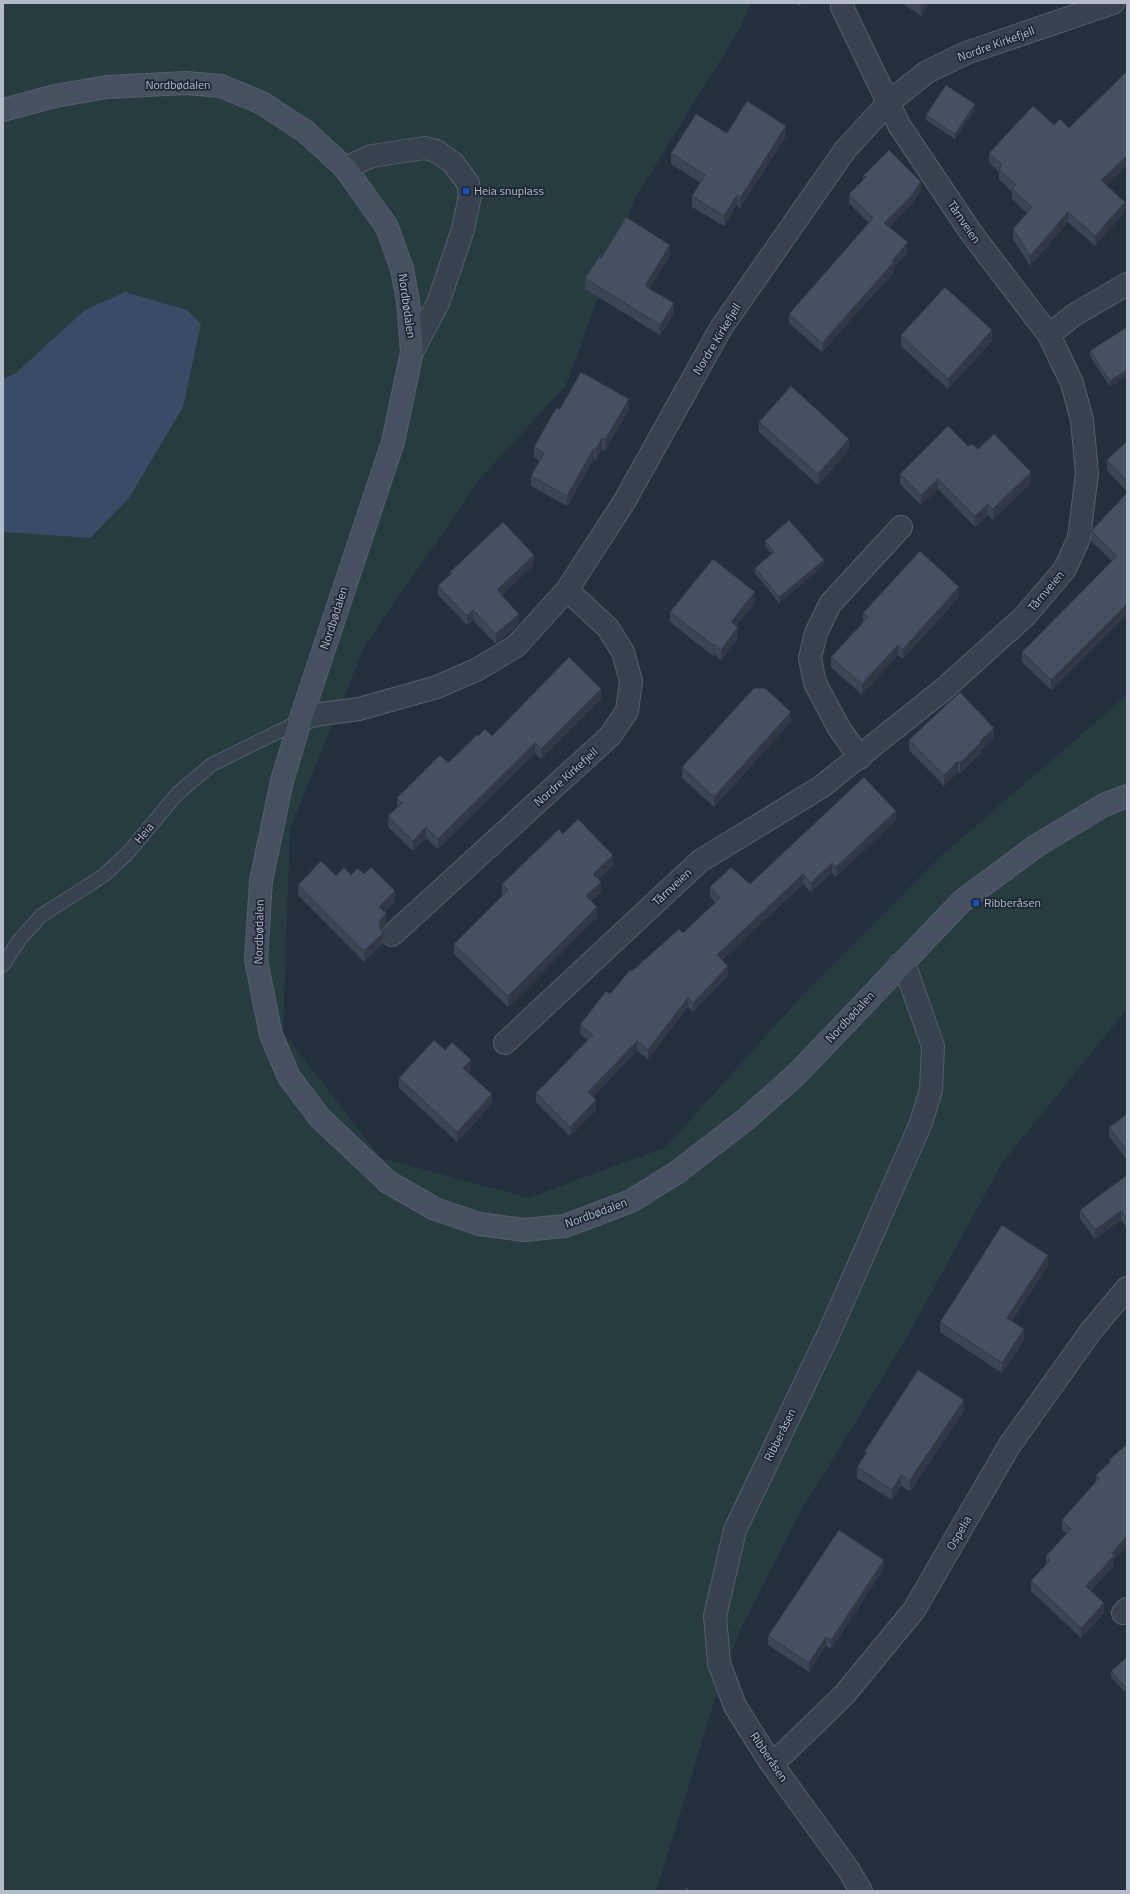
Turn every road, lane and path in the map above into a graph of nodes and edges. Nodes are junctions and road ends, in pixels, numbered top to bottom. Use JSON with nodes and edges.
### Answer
{"nodes":[{"id":1,"x":843,"y":3,"type":"edge"},
{"id":2,"x":1113,"y":3,"type":"edge"},
{"id":3,"x":889,"y":102,"type":"junction"},
{"id":4,"x":3,"y":110,"type":"edge"},
{"id":5,"x":345,"y":168,"type":"junction"},
{"id":6,"x":1127,"y":284,"type":"edge"},
{"id":7,"x":1049,"y":335,"type":"junction"},
{"id":8,"x":412,"y":352,"type":"junction"},
{"id":9,"x":901,"y":527,"type":"dead end"},
{"id":10,"x":567,"y":590,"type":"junction"},
{"id":11,"x":300,"y":721,"type":"junction"},
{"id":12,"x":860,"y":758,"type":"junction"},
{"id":13,"x":1127,"y":796,"type":"edge"},
{"id":14,"x":392,"y":935,"type":"dead end"},
{"id":15,"x":3,"y":965,"type":"edge"},
{"id":16,"x":899,"y":965,"type":"junction"},
{"id":17,"x":506,"y":1043,"type":"dead end"},
{"id":18,"x":1127,"y":1288,"type":"edge"},
{"id":19,"x":771,"y":1763,"type":"junction"},
{"id":20,"x":861,"y":1891,"type":"edge"}],
"edges":[{"from":1,"to":3,"type":"street"},
{"from":2,"to":3,"type":"street","name":"Nordre Kirkefjell"},
{"from":3,"to":7,"type":"street","name":"Tårnveien"},
{"from":3,"to":10,"type":"street","name":"Nordre Kirkefjell"},
{"from":4,"to":5,"type":"street","name":"Nordbødalen"},
{"from":5,"to":8,"type":"street","name":"Nordbødalen"},
{"from":5,"to":8,"type":"street"},
{"from":6,"to":7,"type":"street"},
{"from":7,"to":12,"type":"street","name":"Tårnveien"},
{"from":8,"to":11,"type":"street","name":"Nordbødalen"},
{"from":9,"to":12,"type":"street"},
{"from":10,"to":11,"type":"street","name":"Nordre Kirkefjell"},
{"from":10,"to":14,"type":"street","name":"Nordre Kirkefjell"},
{"from":11,"to":15,"type":"lane","name":"Heia"},
{"from":11,"to":16,"type":"street","name":"Nordbødalen"},
{"from":12,"to":17,"type":"street","name":"Tårnveien"},
{"from":13,"to":16,"type":"street","name":"Nordbødalen"},
{"from":16,"to":19,"type":"street","name":"Ribberåsen"},
{"from":18,"to":19,"type":"street","name":"Ospelia"},
{"from":19,"to":20,"type":"street","name":"Ribberåsen"}]}
